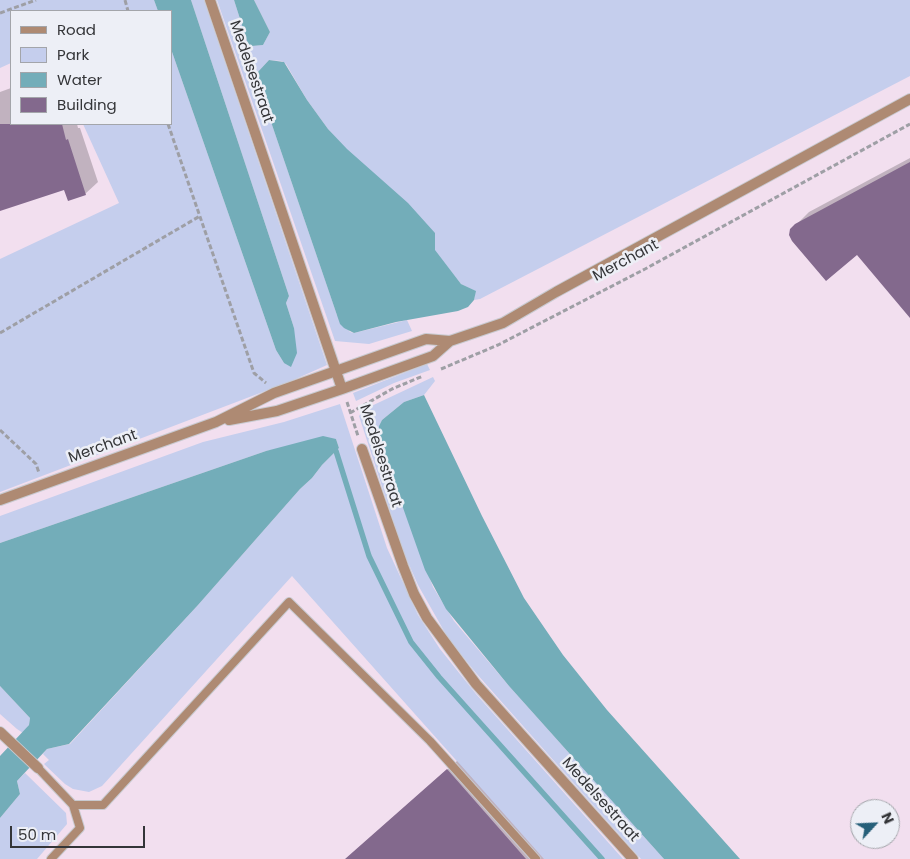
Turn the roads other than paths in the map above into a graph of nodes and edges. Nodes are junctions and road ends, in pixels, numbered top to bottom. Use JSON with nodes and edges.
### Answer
{"nodes":[{"id":1,"x":210,"y":0,"type":"edge"},
{"id":2,"x":910,"y":99,"type":"edge"},
{"id":3,"x":450,"y":341,"type":"junction"},
{"id":4,"x":336,"y":371,"type":"junction"},
{"id":5,"x":342,"y":389,"type":"junction"},
{"id":6,"x":216,"y":422,"type":"junction"},
{"id":7,"x":362,"y":450,"type":"road end"},
{"id":8,"x":0,"y":500,"type":"edge"},
{"id":9,"x":0,"y":732,"type":"edge"},
{"id":10,"x":38,"y":768,"type":"joint"},
{"id":11,"x":73,"y":805,"type":"junction"},
{"id":12,"x":51,"y":859,"type":"edge"},
{"id":13,"x":536,"y":859,"type":"edge"},
{"id":14,"x":633,"y":859,"type":"edge"}],
"edges":[{"from":1,"to":4,"type":"street","name":"Medelsestraat"},
{"from":2,"to":3,"type":"street","name":"Merchant"},
{"from":3,"to":4,"type":"street","name":"Merchant"},
{"from":3,"to":5,"type":"street","name":"Merchant"},
{"from":4,"to":5,"type":"street","name":"Medelsestraat"},
{"from":4,"to":6,"type":"street","name":"Merchant"},
{"from":5,"to":6,"type":"street","name":"Merchant"},
{"from":6,"to":8,"type":"street","name":"Merchant"},
{"from":7,"to":14,"type":"street","name":"Medelsestraat"},
{"from":9,"to":10,"type":"street"},
{"from":10,"to":11,"type":"lane"},
{"from":11,"to":12,"type":"lane"},
{"from":11,"to":13,"type":"lane"}]}
